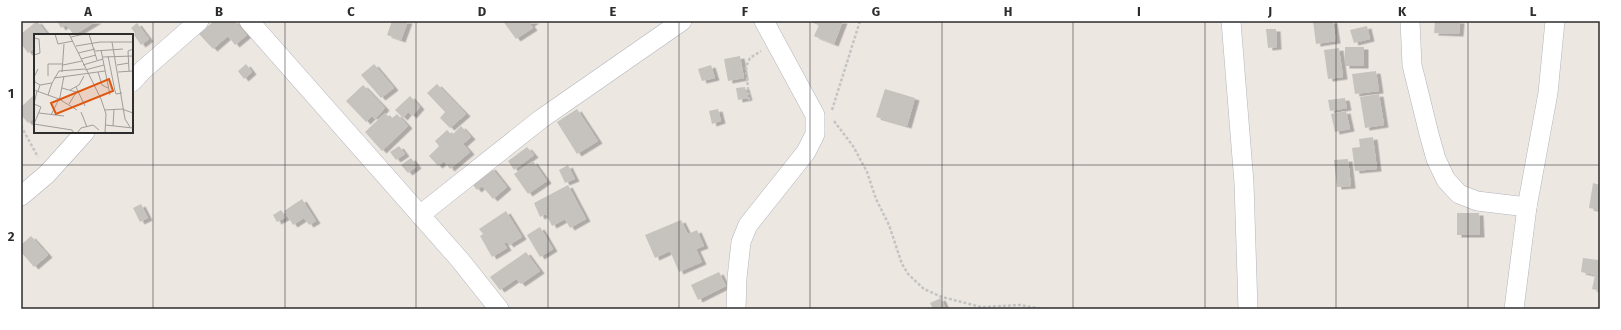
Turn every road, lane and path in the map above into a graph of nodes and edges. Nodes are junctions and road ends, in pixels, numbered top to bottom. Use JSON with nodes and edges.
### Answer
{"nodes":[{"id":1,"x":199,"y":21,"type":"edge"},
{"id":2,"x":249,"y":21,"type":"edge"},
{"id":3,"x":682,"y":21,"type":"edge"},
{"id":4,"x":764,"y":21,"type":"edge"},
{"id":5,"x":860,"y":21,"type":"edge"},
{"id":6,"x":1231,"y":21,"type":"edge"},
{"id":7,"x":1410,"y":21,"type":"edge"},
{"id":8,"x":1555,"y":21,"type":"edge"},
{"id":9,"x":775,"y":42,"type":"junction"},
{"id":10,"x":133,"y":81,"type":"edge"},
{"id":11,"x":749,"y":100,"type":"dead end"},
{"id":12,"x":21,"y":126,"type":"edge"},
{"id":13,"x":84,"y":133,"type":"edge"},
{"id":14,"x":47,"y":174,"type":"junction"},
{"id":15,"x":21,"y":196,"type":"edge"},
{"id":16,"x":1527,"y":206,"type":"junction"},
{"id":17,"x":420,"y":214,"type":"junction"},
{"id":18,"x":499,"y":309,"type":"edge"},
{"id":19,"x":736,"y":309,"type":"edge"},
{"id":20,"x":1042,"y":309,"type":"edge"},
{"id":21,"x":1248,"y":309,"type":"edge"},
{"id":22,"x":1514,"y":309,"type":"edge"}],
"edges":[{"from":1,"to":10,"type":"street"},
{"from":2,"to":17,"type":"street"},
{"from":3,"to":17,"type":"street"},
{"from":4,"to":9,"type":"street"},
{"from":5,"to":20,"type":"path"},
{"from":6,"to":21,"type":"street"},
{"from":7,"to":16,"type":"street"},
{"from":8,"to":16,"type":"street"},
{"from":9,"to":11,"type":"path"},
{"from":9,"to":19,"type":"street"},
{"from":12,"to":14,"type":"path"},
{"from":13,"to":14,"type":"street"},
{"from":14,"to":15,"type":"street"},
{"from":16,"to":22,"type":"street"},
{"from":17,"to":18,"type":"street"}]}
